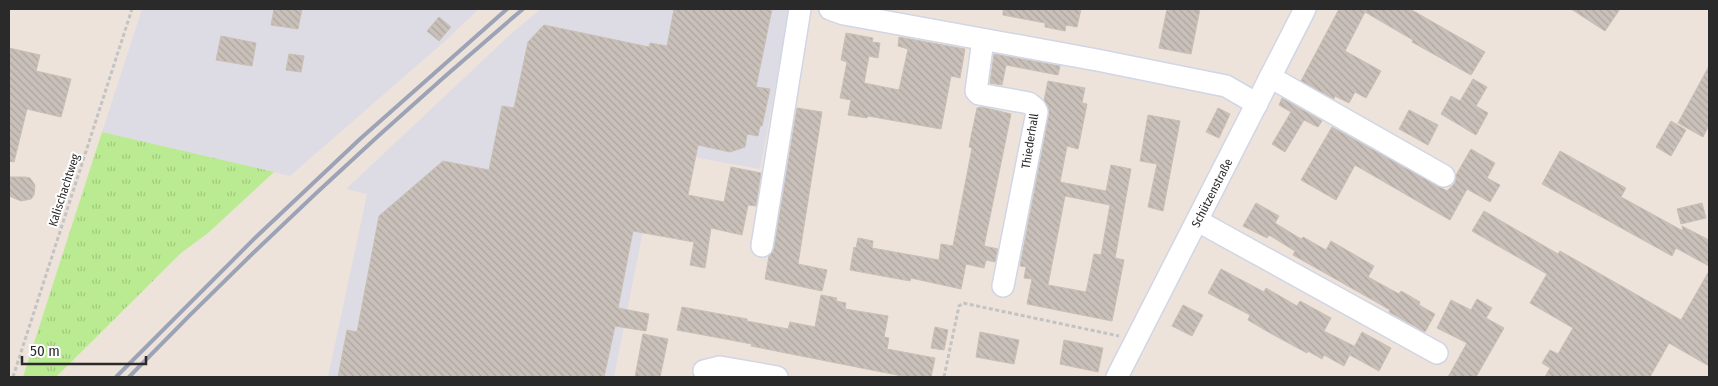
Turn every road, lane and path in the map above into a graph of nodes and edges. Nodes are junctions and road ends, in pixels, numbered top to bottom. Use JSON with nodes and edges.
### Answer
{"nodes":[{"id":1,"x":132,"y":9,"type":"edge"},
{"id":2,"x":800,"y":9,"type":"edge"},
{"id":3,"x":831,"y":9,"type":"edge"},
{"id":4,"x":1305,"y":9,"type":"edge"},
{"id":5,"x":983,"y":40,"type":"junction"},
{"id":6,"x":1270,"y":77,"type":"junction"},
{"id":7,"x":1257,"y":104,"type":"junction"},
{"id":8,"x":1444,"y":176,"type":"dead end"},
{"id":9,"x":1198,"y":220,"type":"junction"},
{"id":10,"x":762,"y":246,"type":"dead end"},
{"id":11,"x":1003,"y":286,"type":"dead end"},
{"id":12,"x":1136,"y":341,"type":"junction"},
{"id":13,"x":1437,"y":353,"type":"dead end"},
{"id":14,"x":704,"y":371,"type":"dead end"},
{"id":15,"x":13,"y":377,"type":"edge"},
{"id":16,"x":777,"y":377,"type":"edge"},
{"id":17,"x":944,"y":377,"type":"edge"},
{"id":18,"x":1117,"y":377,"type":"edge"}],
"edges":[{"from":1,"to":15,"type":"path","name":"Kalischachtweg"},
{"from":2,"to":10,"type":"street"},
{"from":3,"to":5,"type":"street"},
{"from":4,"to":6,"type":"street","name":"Schützenstraße"},
{"from":5,"to":7,"type":"street"},
{"from":5,"to":11,"type":"street","name":"Thiederhall"},
{"from":6,"to":7,"type":"street","name":"Schützenstraße"},
{"from":6,"to":8,"type":"street"},
{"from":7,"to":9,"type":"street","name":"Schützenstraße"},
{"from":9,"to":12,"type":"street","name":"Schützenstraße"},
{"from":9,"to":13,"type":"street"},
{"from":12,"to":17,"type":"path"},
{"from":12,"to":18,"type":"street","name":"Schützenstraße"},
{"from":14,"to":16,"type":"street"}]}
